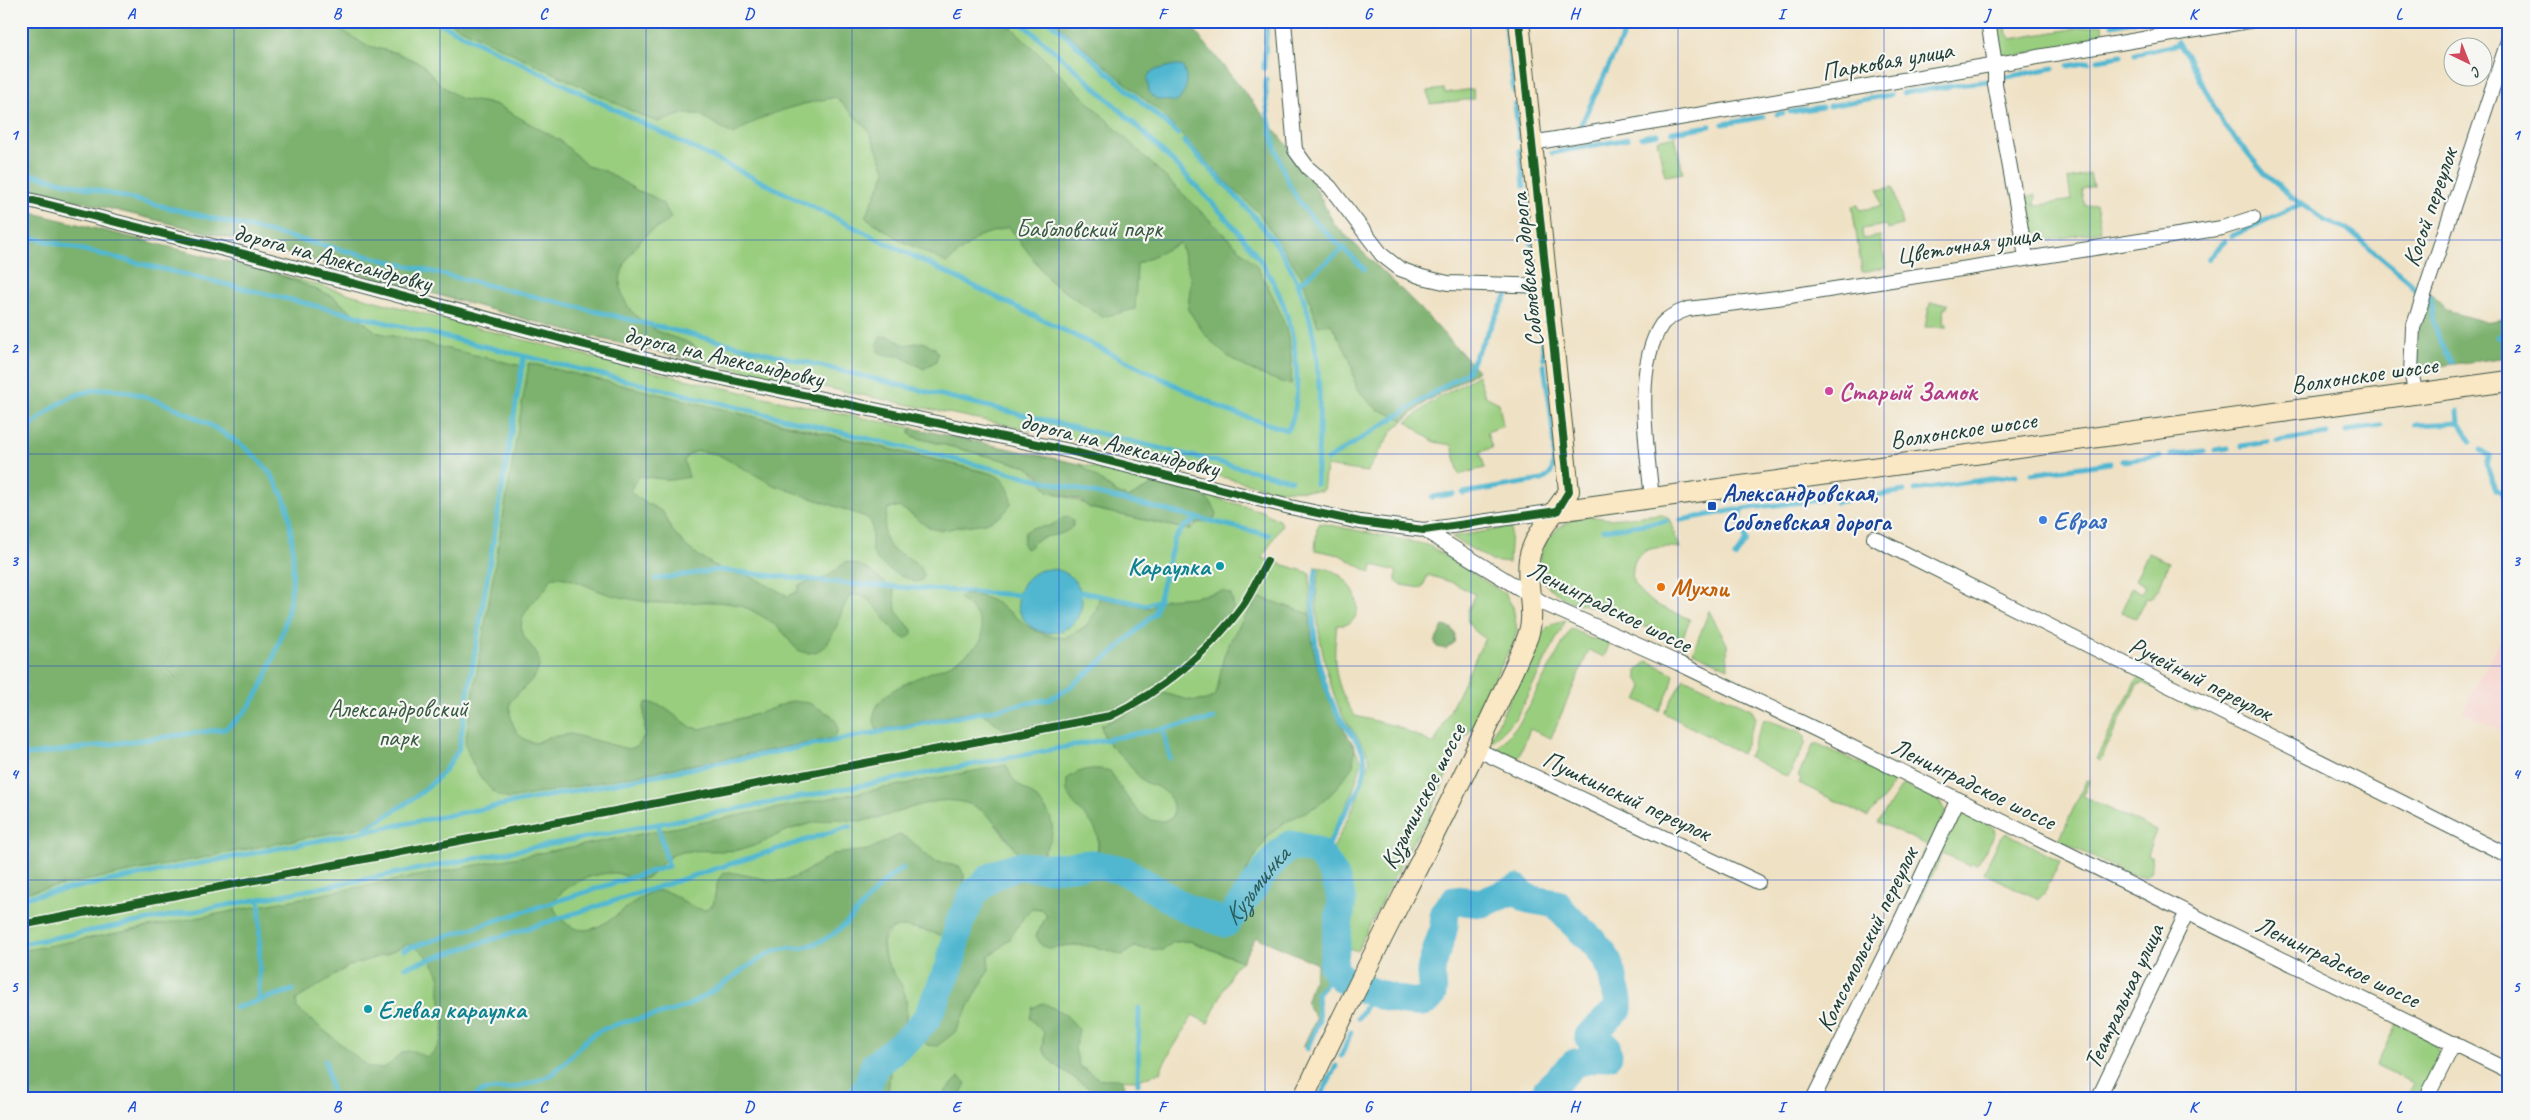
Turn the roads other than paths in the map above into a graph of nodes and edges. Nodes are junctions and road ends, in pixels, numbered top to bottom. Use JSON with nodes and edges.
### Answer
{"nodes":[{"id":1,"x":1284,"y":21,"type":"edge"},
{"id":2,"x":1519,"y":21,"type":"edge"},
{"id":3,"x":1988,"y":21,"type":"edge"},
{"id":4,"x":2249,"y":21,"type":"edge"},
{"id":5,"x":2509,"y":38,"type":"edge"},
{"id":6,"x":1995,"y":64,"type":"junction"},
{"id":7,"x":1532,"y":143,"type":"junction"},
{"id":8,"x":21,"y":198,"type":"edge"},
{"id":9,"x":2253,"y":218,"type":"dead end"},
{"id":10,"x":2026,"y":257,"type":"junction"},
{"id":11,"x":1548,"y":286,"type":"junction"},
{"id":12,"x":2509,"y":381,"type":"edge"},
{"id":13,"x":2416,"y":394,"type":"junction"},
{"id":14,"x":1652,"y":498,"type":"junction"},
{"id":15,"x":1557,"y":511,"type":"junction"},
{"id":16,"x":1424,"y":530,"type":"junction"},
{"id":17,"x":1874,"y":538,"type":"dead end"},
{"id":18,"x":1532,"y":596,"type":"junction"},
{"id":19,"x":1476,"y":749,"type":"junction"},
{"id":20,"x":1958,"y":799,"type":"junction"},
{"id":21,"x":2509,"y":856,"type":"edge"},
{"id":22,"x":1758,"y":882,"type":"dead end"},
{"id":23,"x":2187,"y":912,"type":"junction"},
{"id":24,"x":2454,"y":1043,"type":"junction"},
{"id":25,"x":2509,"y":1071,"type":"edge"},
{"id":26,"x":1303,"y":1099,"type":"edge"},
{"id":27,"x":1813,"y":1099,"type":"edge"},
{"id":28,"x":2098,"y":1099,"type":"edge"},
{"id":29,"x":2426,"y":1099,"type":"edge"}],
"edges":[{"from":1,"to":11,"type":"street"},
{"from":2,"to":7,"type":"main road","name":"Соболевская дорога"},
{"from":3,"to":6,"type":"street"},
{"from":4,"to":6,"type":"street","name":"Парковая улица"},
{"from":5,"to":13,"type":"street","name":"Косой переулок"},
{"from":6,"to":7,"type":"street","name":"Парковая улица"},
{"from":6,"to":10,"type":"street"},
{"from":7,"to":11,"type":"main road","name":"Соболевская дорога"},
{"from":8,"to":16,"type":"street","name":"дорога на Александровку"},
{"from":9,"to":10,"type":"street","name":"Цветочная улица"},
{"from":10,"to":14,"type":"street","name":"Цветочная улица"},
{"from":11,"to":15,"type":"main road","name":"Соболевская дорога"},
{"from":12,"to":13,"type":"main road","name":"Волхонское шоссе"},
{"from":13,"to":14,"type":"main road","name":"Волхонское шоссе"},
{"from":14,"to":15,"type":"main road","name":"Волхонское шоссе"},
{"from":15,"to":16,"type":"street","name":"Волхонское шоссе"},
{"from":15,"to":18,"type":"main road","name":"Кузьминское шоссе"},
{"from":16,"to":18,"type":"street","name":"Ленинградское шоссе"},
{"from":17,"to":21,"type":"street","name":"Ручейный переулок"},
{"from":18,"to":19,"type":"main road","name":"Кузьминское шоссе"},
{"from":18,"to":20,"type":"street","name":"Ленинградское шоссе"},
{"from":19,"to":22,"type":"street","name":"Пушкинский переулок"},
{"from":19,"to":26,"type":"main road","name":"Кузьминское шоссе"},
{"from":20,"to":23,"type":"street","name":"Ленинградское шоссе"},
{"from":20,"to":27,"type":"street","name":"Комсомольский переулок"},
{"from":23,"to":24,"type":"street","name":"Ленинградское шоссе"},
{"from":23,"to":28,"type":"street","name":"Театральная улица"},
{"from":24,"to":25,"type":"street","name":"Ленинградское шоссе"},
{"from":24,"to":29,"type":"street"}]}
